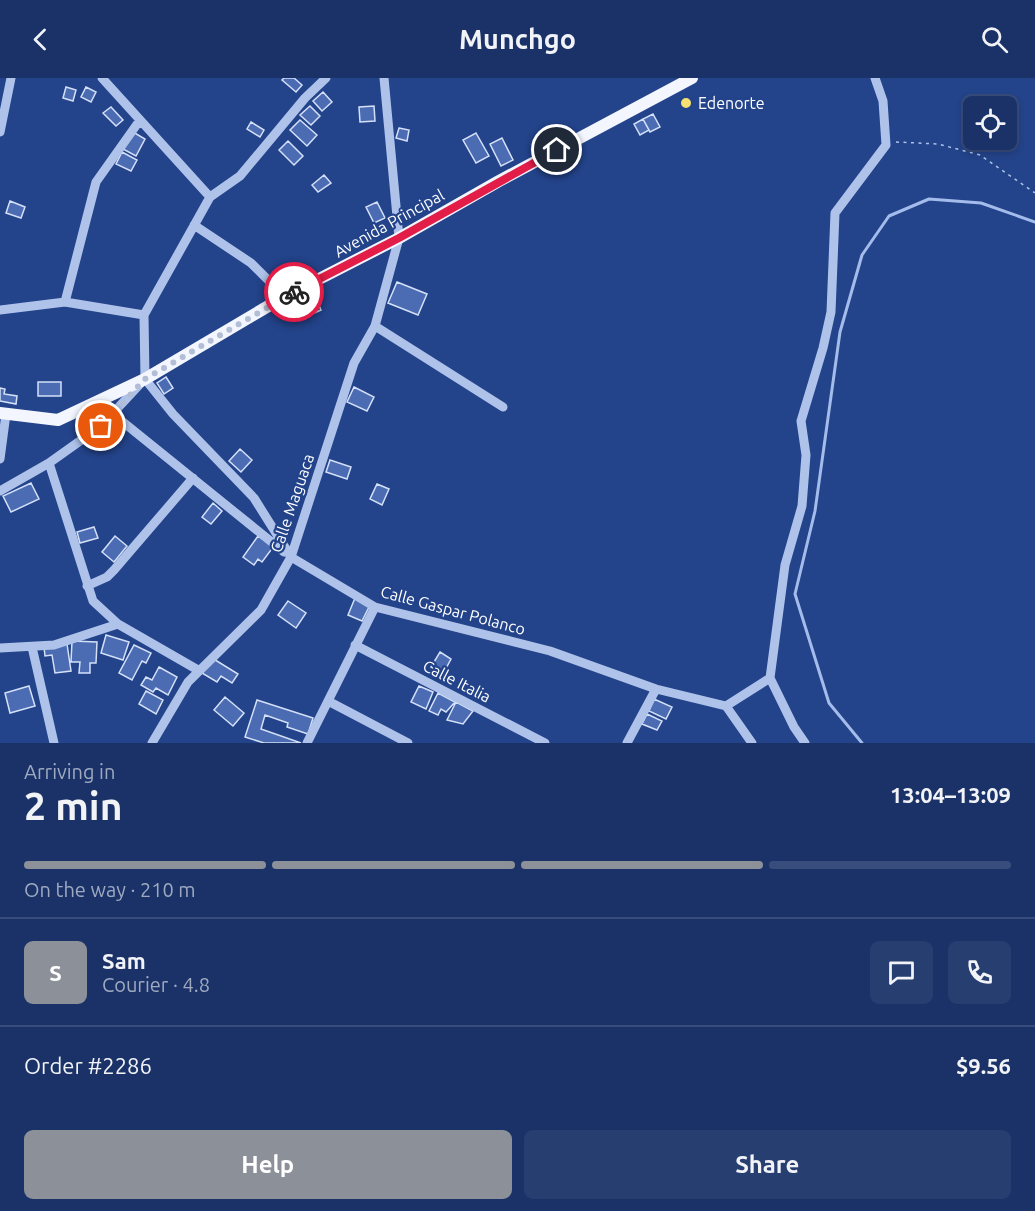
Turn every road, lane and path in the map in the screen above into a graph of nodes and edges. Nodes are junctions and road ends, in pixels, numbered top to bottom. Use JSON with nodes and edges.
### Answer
{"nodes":[{"id":1,"x":11,"y":78,"type":"edge"},
{"id":2,"x":102,"y":78,"type":"edge"},
{"id":3,"x":326,"y":78,"type":"edge"},
{"id":4,"x":384,"y":78,"type":"edge"},
{"id":5,"x":692,"y":78,"type":"edge"},
{"id":6,"x":875,"y":78,"type":"edge"},
{"id":7,"x":140,"y":120,"type":"junction"},
{"id":8,"x":0,"y":132,"type":"edge"},
{"id":9,"x":886,"y":145,"type":"junction"},
{"id":10,"x":1035,"y":193,"type":"edge"},
{"id":11,"x":210,"y":197,"type":"junction"},
{"id":12,"x":194,"y":225,"type":"junction"},
{"id":13,"x":399,"y":238,"type":"junction"},
{"id":14,"x":285,"y":297,"type":"junction"},
{"id":15,"x":65,"y":302,"type":"junction"},
{"id":16,"x":0,"y":310,"type":"edge"},
{"id":17,"x":144,"y":315,"type":"junction"},
{"id":18,"x":375,"y":326,"type":"junction"},
{"id":19,"x":145,"y":379,"type":"junction"},
{"id":20,"x":503,"y":407,"type":"dead end"},
{"id":21,"x":3,"y":414,"type":"edge"},
{"id":22,"x":114,"y":414,"type":"junction"},
{"id":23,"x":0,"y":459,"type":"edge"},
{"id":24,"x":49,"y":463,"type":"junction"},
{"id":25,"x":193,"y":478,"type":"junction"},
{"id":26,"x":0,"y":491,"type":"edge"},
{"id":27,"x":291,"y":557,"type":"junction"},
{"id":28,"x":87,"y":586,"type":"junction"},
{"id":29,"x":375,"y":607,"type":"junction"},
{"id":30,"x":118,"y":624,"type":"junction"},
{"id":31,"x":355,"y":645,"type":"junction"},
{"id":32,"x":32,"y":647,"type":"junction"},
{"id":33,"x":0,"y":648,"type":"edge"},
{"id":34,"x":198,"y":670,"type":"junction"},
{"id":35,"x":770,"y":678,"type":"junction"},
{"id":36,"x":656,"y":689,"type":"junction"},
{"id":37,"x":328,"y":701,"type":"junction"},
{"id":38,"x":726,"y":706,"type":"junction"},
{"id":39,"x":397,"y":740,"type":"edge"},
{"id":40,"x":54,"y":743,"type":"edge"},
{"id":41,"x":152,"y":743,"type":"edge"},
{"id":42,"x":307,"y":743,"type":"edge"},
{"id":43,"x":408,"y":743,"type":"edge"},
{"id":44,"x":545,"y":743,"type":"edge"},
{"id":45,"x":627,"y":743,"type":"edge"},
{"id":46,"x":752,"y":743,"type":"edge"},
{"id":47,"x":805,"y":743,"type":"edge"}],
"edges":[{"from":1,"to":8,"type":"street"},
{"from":2,"to":7,"type":"street"},
{"from":3,"to":11,"type":"street"},
{"from":4,"to":13,"type":"street"},
{"from":5,"to":13,"type":"main road","name":"Avenida Principal"},
{"from":6,"to":9,"type":"street"},
{"from":7,"to":11,"type":"street"},
{"from":7,"to":15,"type":"street"},
{"from":9,"to":10,"type":"path"},
{"from":9,"to":35,"type":"street"},
{"from":11,"to":12,"type":"street"},
{"from":12,"to":14,"type":"street"},
{"from":12,"to":17,"type":"street"},
{"from":13,"to":14,"type":"main road","name":"Avenida Principal"},
{"from":13,"to":18,"type":"street","name":"Calle Maguaca"},
{"from":14,"to":19,"type":"main road","name":"Avenida Principal"},
{"from":15,"to":16,"type":"street"},
{"from":15,"to":17,"type":"street"},
{"from":17,"to":19,"type":"street"},
{"from":18,"to":20,"type":"street"},
{"from":18,"to":27,"type":"street","name":"Calle Maguaca"},
{"from":19,"to":21,"type":"main road","name":"Avenida Principal"},
{"from":19,"to":22,"type":"street"},
{"from":19,"to":27,"type":"street","name":"Calle Gaspar Polanco"},
{"from":21,"to":23,"type":"street"},
{"from":22,"to":24,"type":"street"},
{"from":22,"to":25,"type":"street"},
{"from":24,"to":26,"type":"street"},
{"from":24,"to":28,"type":"street"},
{"from":25,"to":27,"type":"street"},
{"from":25,"to":28,"type":"street"},
{"from":27,"to":29,"type":"street","name":"Calle Gaspar Polanco"},
{"from":27,"to":34,"type":"street","name":"Calle Maguaca"},
{"from":28,"to":30,"type":"street"},
{"from":29,"to":31,"type":"street"},
{"from":29,"to":36,"type":"street","name":"Calle Gaspar Polanco"},
{"from":30,"to":32,"type":"street"},
{"from":30,"to":34,"type":"street"},
{"from":31,"to":37,"type":"street"},
{"from":31,"to":44,"type":"street","name":"Calle Italia"},
{"from":32,"to":33,"type":"street"},
{"from":32,"to":40,"type":"street"},
{"from":34,"to":41,"type":"street","name":"Calle Maguaca"},
{"from":35,"to":38,"type":"street"},
{"from":35,"to":47,"type":"street"},
{"from":36,"to":38,"type":"street","name":"Calle Gaspar Polanco"},
{"from":36,"to":45,"type":"street"},
{"from":37,"to":39,"type":"street"},
{"from":37,"to":42,"type":"street"},
{"from":38,"to":46,"type":"street"},
{"from":39,"to":43,"type":"street"}]}
